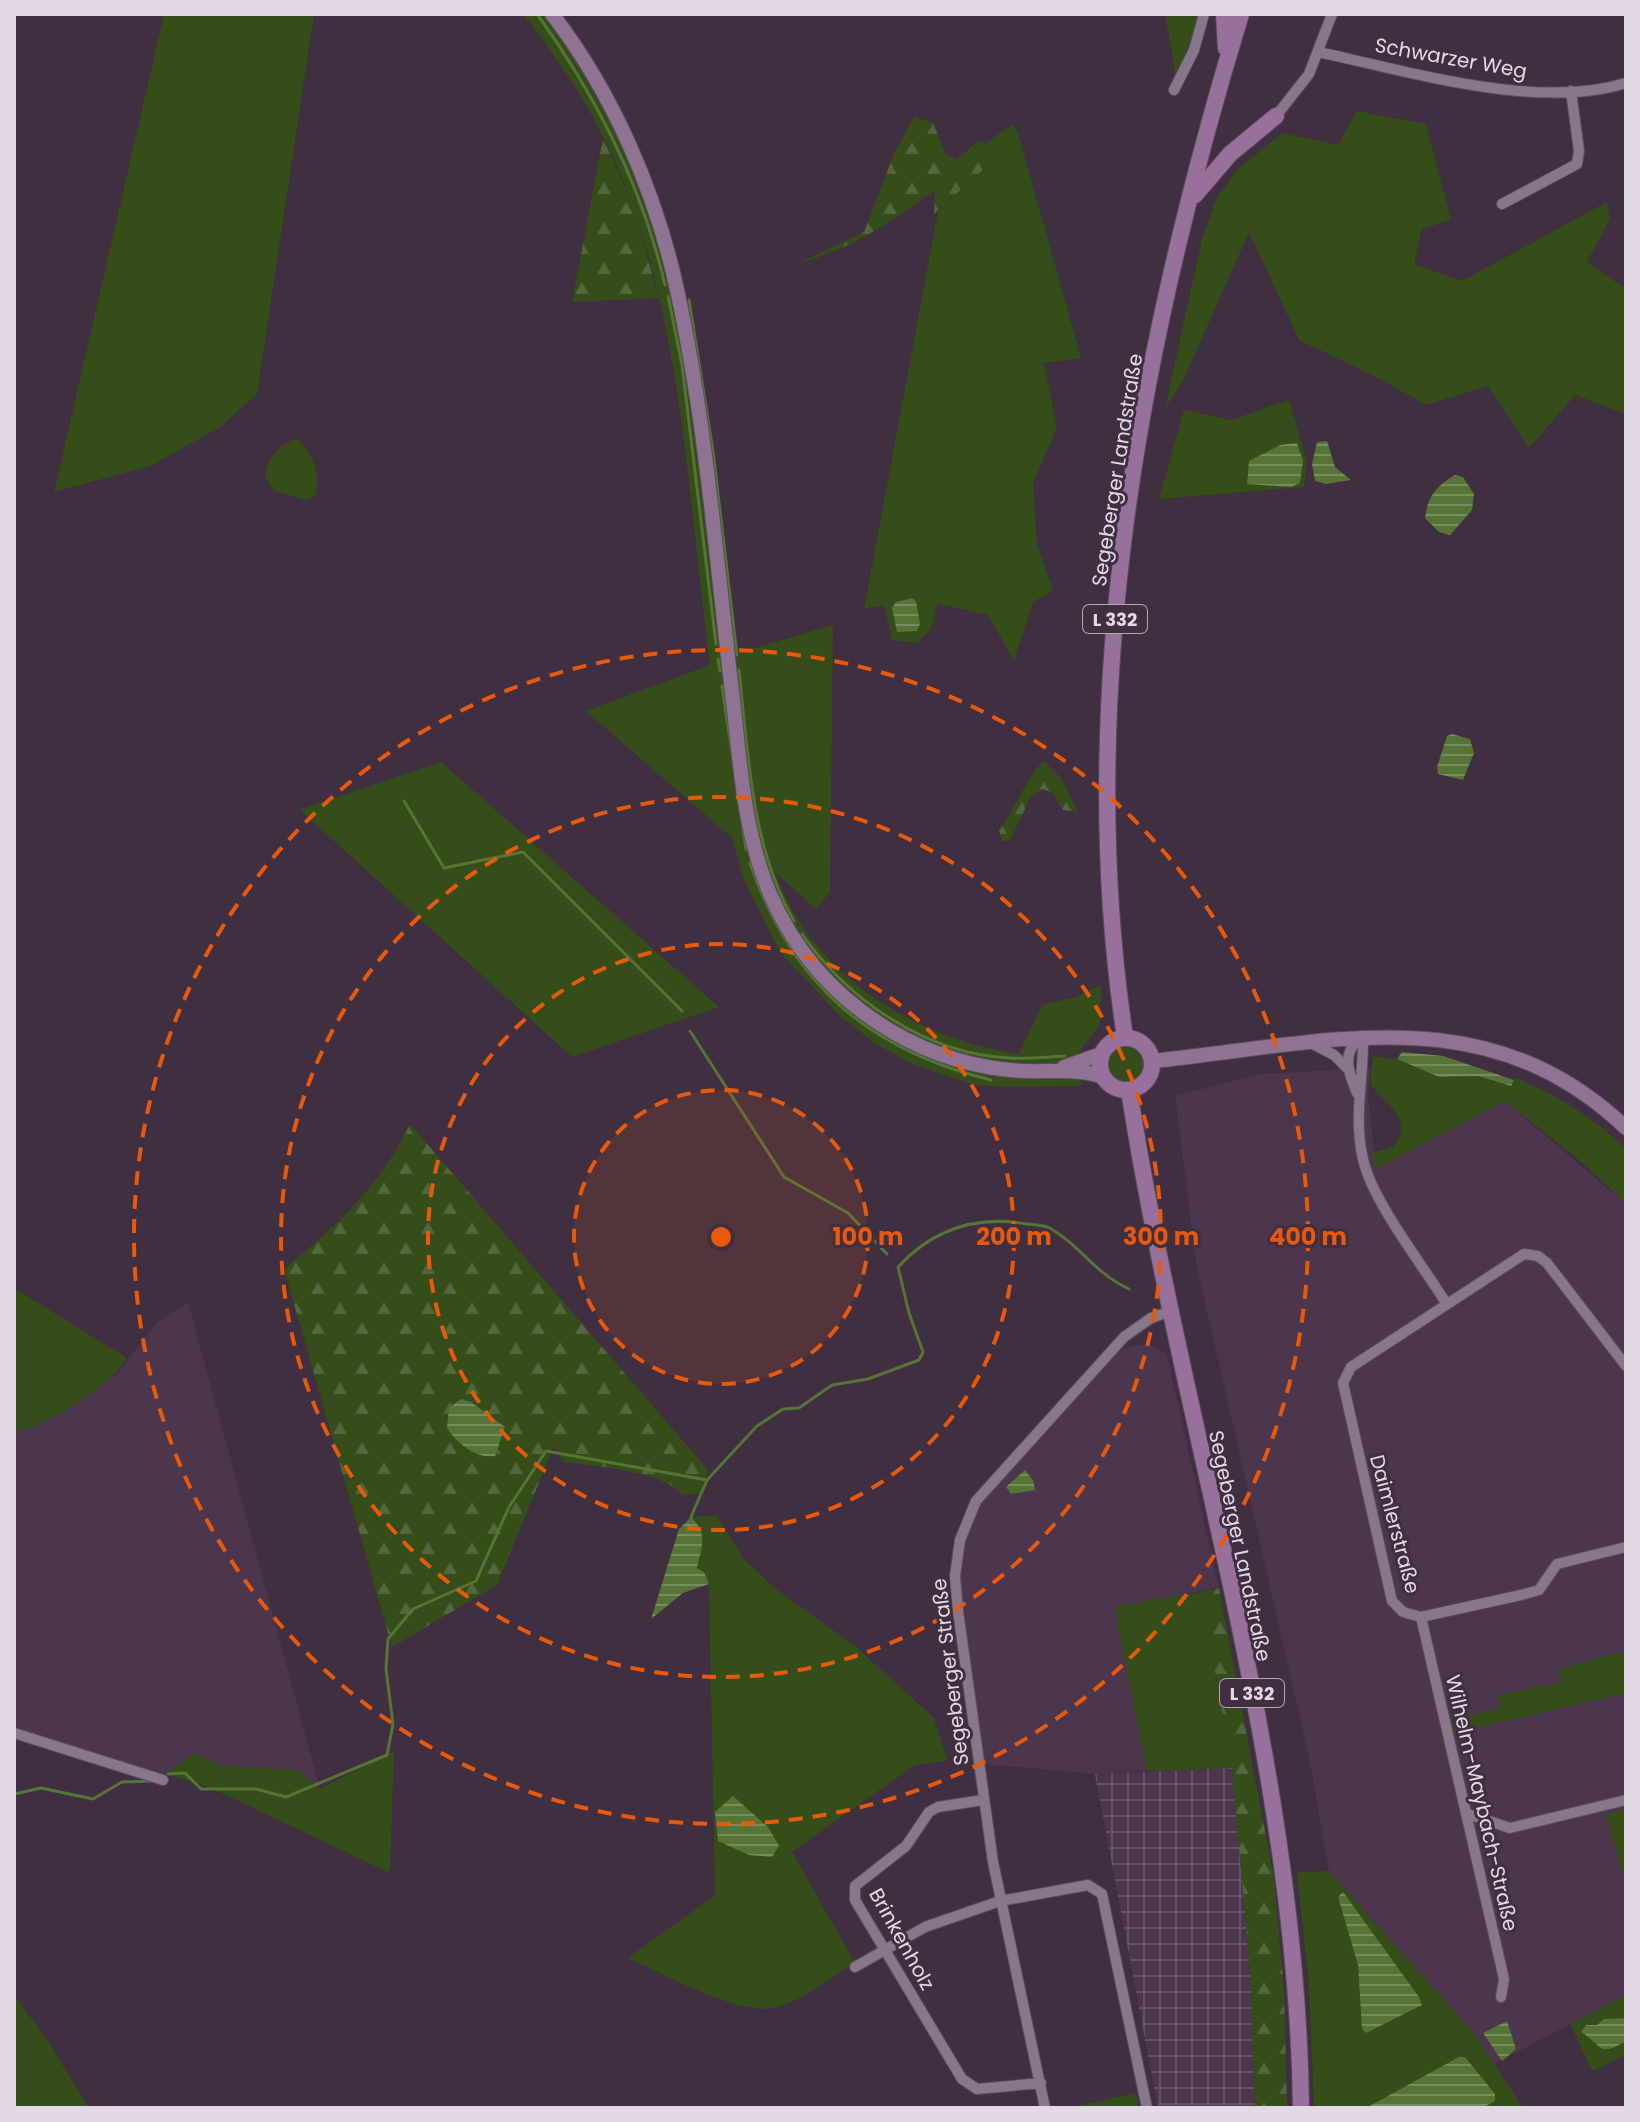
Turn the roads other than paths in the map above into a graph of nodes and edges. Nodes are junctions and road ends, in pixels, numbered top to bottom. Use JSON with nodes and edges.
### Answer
{"nodes":[{"id":1,"x":552,"y":14,"type":"edge"},
{"id":2,"x":1204,"y":14,"type":"edge"},
{"id":3,"x":1224,"y":14,"type":"edge"},
{"id":4,"x":1241,"y":14,"type":"edge"},
{"id":5,"x":1332,"y":14,"type":"edge"},
{"id":6,"x":1318,"y":52,"type":"junction"},
{"id":7,"x":1227,"y":61,"type":"junction"},
{"id":8,"x":1626,"y":83,"type":"edge"},
{"id":9,"x":1174,"y":90,"type":"dead end"},
{"id":10,"x":1571,"y":91,"type":"junction"},
{"id":11,"x":1276,"y":116,"type":"joint"},
{"id":12,"x":1502,"y":204,"type":"dead end"},
{"id":13,"x":1187,"y":207,"type":"junction"},
{"id":14,"x":1363,"y":1036,"type":"junction"},
{"id":15,"x":1125,"y":1037,"type":"junction"},
{"id":16,"x":1309,"y":1042,"type":"junction"},
{"id":17,"x":1101,"y":1054,"type":"junction"},
{"id":18,"x":1152,"y":1061,"type":"junction"},
{"id":19,"x":1349,"y":1070,"type":"junction"},
{"id":20,"x":1048,"y":1071,"type":"junction"},
{"id":21,"x":1103,"y":1077,"type":"junction"},
{"id":22,"x":1129,"y":1090,"type":"junction"},
{"id":23,"x":1357,"y":1095,"type":"junction"},
{"id":24,"x":1626,"y":1128,"type":"edge"},
{"id":25,"x":1446,"y":1303,"type":"junction"},
{"id":26,"x":1168,"y":1312,"type":"junction"},
{"id":27,"x":1626,"y":1366,"type":"edge"},
{"id":28,"x":1626,"y":1547,"type":"edge"},
{"id":29,"x":1421,"y":1617,"type":"junction"},
{"id":30,"x":14,"y":1733,"type":"edge"},
{"id":31,"x":163,"y":1780,"type":"dead end"},
{"id":32,"x":983,"y":1800,"type":"junction"},
{"id":33,"x":1626,"y":1800,"type":"edge"},
{"id":34,"x":1468,"y":1814,"type":"junction"},
{"id":35,"x":1000,"y":1901,"type":"junction"},
{"id":36,"x":884,"y":1949,"type":"junction"},
{"id":37,"x":855,"y":1967,"type":"dead end"},
{"id":38,"x":1501,"y":1997,"type":"dead end"},
{"id":39,"x":1041,"y":2083,"type":"junction"},
{"id":40,"x":1045,"y":2108,"type":"edge"},
{"id":41,"x":1147,"y":2108,"type":"edge"},
{"id":42,"x":1301,"y":2108,"type":"edge"}],
"edges":[{"from":1,"to":20,"type":"main road"},
{"from":2,"to":9,"type":"street"},
{"from":3,"to":7,"type":"main road"},
{"from":4,"to":7,"type":"main road","name":"Segeberger Landstraße","number":"L 332"},
{"from":5,"to":6,"type":"street"},
{"from":6,"to":10,"type":"street","name":"Schwarzer Weg"},
{"from":6,"to":11,"type":"street"},
{"from":7,"to":13,"type":"main road","name":"Segeberger Landstraße","number":"L 332"},
{"from":8,"to":10,"type":"street","name":"Schwarzer Weg"},
{"from":10,"to":12,"type":"street"},
{"from":11,"to":13,"type":"main road"},
{"from":13,"to":15,"type":"main road","name":"Segeberger Landstraße","number":"L 332"},
{"from":14,"to":16,"type":"main road"},
{"from":14,"to":19,"type":"street"},
{"from":14,"to":23,"type":"street"},
{"from":14,"to":24,"type":"main road"},
{"from":15,"to":17,"type":"main road"},
{"from":15,"to":18,"type":"main road"},
{"from":16,"to":18,"type":"main road"},
{"from":16,"to":19,"type":"street"},
{"from":17,"to":20,"type":"main road"},
{"from":17,"to":21,"type":"main road"},
{"from":18,"to":22,"type":"main road"},
{"from":19,"to":23,"type":"street"},
{"from":20,"to":21,"type":"main road"},
{"from":21,"to":22,"type":"main road"},
{"from":22,"to":26,"type":"main road","name":"Segeberger Landstraße","number":"L 332"},
{"from":23,"to":25,"type":"street"},
{"from":25,"to":27,"type":"street","name":"Daimlerstraße"},
{"from":25,"to":29,"type":"street","name":"Daimlerstraße"},
{"from":26,"to":32,"type":"street","name":"Segeberger Straße"},
{"from":26,"to":42,"type":"main road","name":"Segeberger Landstraße","number":"L 332"},
{"from":28,"to":29,"type":"street","name":"Daimlerstraße"},
{"from":29,"to":34,"type":"street","name":"Wilhelm-Maybach-Straße"},
{"from":30,"to":31,"type":"street"},
{"from":32,"to":35,"type":"street","name":"Segeberger Straße"},
{"from":32,"to":36,"type":"street","name":"Brinkenholz"},
{"from":33,"to":34,"type":"street"},
{"from":34,"to":38,"type":"street","name":"Wilhelm-Maybach-Straße"},
{"from":35,"to":36,"type":"street"},
{"from":35,"to":39,"type":"street","name":"Segeberger Straße"},
{"from":35,"to":41,"type":"street"},
{"from":36,"to":37,"type":"street"},
{"from":36,"to":39,"type":"street","name":"Brinkenholz"},
{"from":39,"to":40,"type":"street","name":"Segeberger Straße"}]}
